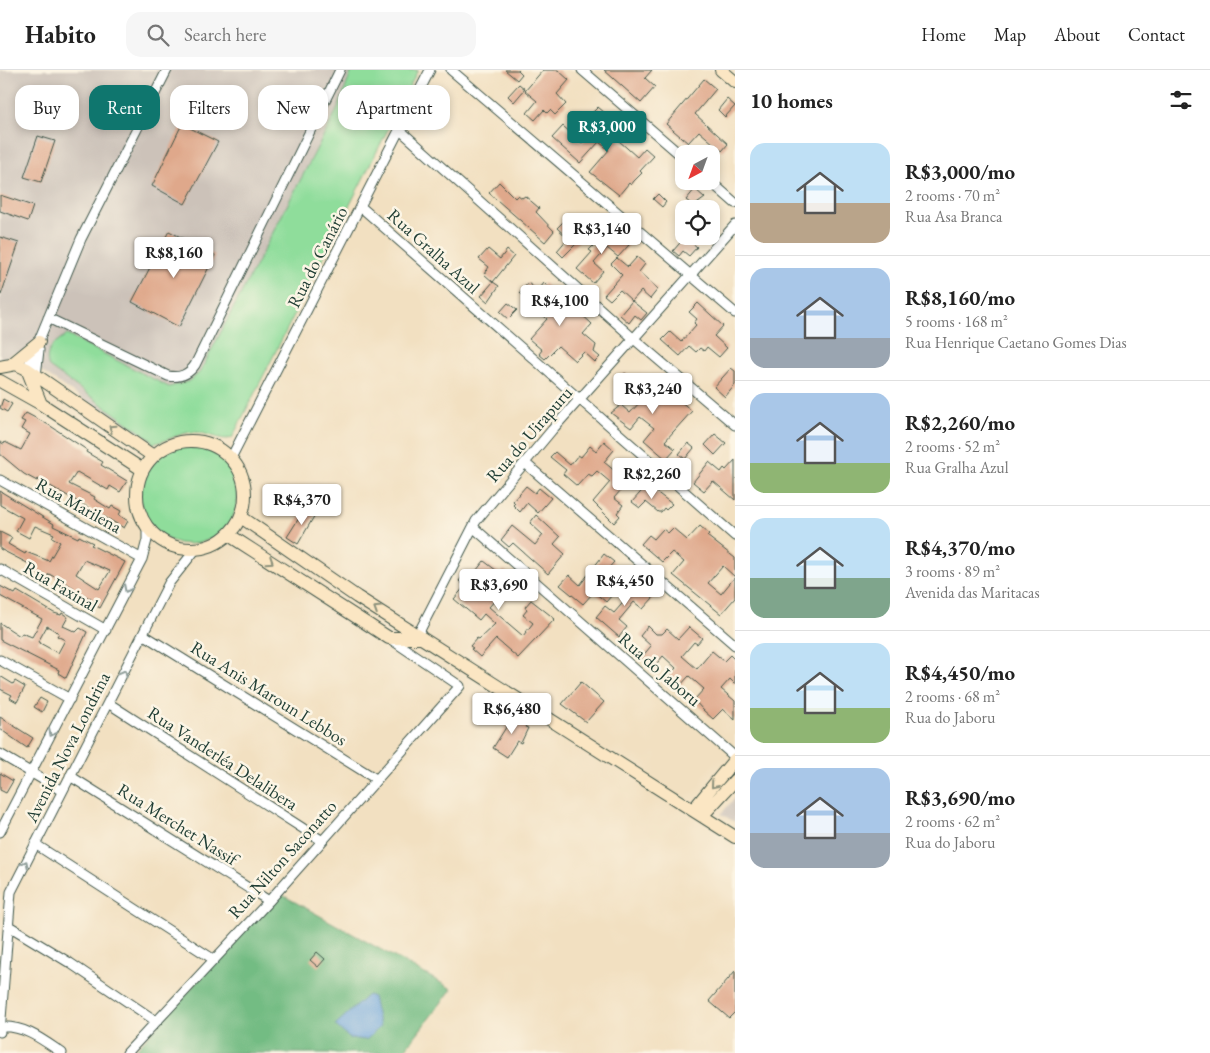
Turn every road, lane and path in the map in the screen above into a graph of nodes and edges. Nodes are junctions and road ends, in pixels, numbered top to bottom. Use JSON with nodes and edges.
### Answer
{"nodes":[{"id":1,"x":167,"y":70,"type":"edge"},
{"id":2,"x":340,"y":70,"type":"edge"},
{"id":3,"x":430,"y":70,"type":"edge"},
{"id":4,"x":451,"y":70,"type":"edge"},
{"id":5,"x":582,"y":70,"type":"edge"},
{"id":6,"x":721,"y":70,"type":"edge"},
{"id":7,"x":735,"y":82,"type":"edge"},
{"id":8,"x":422,"y":85,"type":"edge"},
{"id":9,"x":400,"y":130,"type":"joint"},
{"id":10,"x":675,"y":150,"type":"edge"},
{"id":11,"x":720,"y":190,"type":"edge"},
{"id":12,"x":735,"y":203,"type":"edge"},
{"id":13,"x":361,"y":207,"type":"junction"},
{"id":14,"x":735,"y":225,"type":"edge"},
{"id":15,"x":690,"y":276,"type":"junction"},
{"id":16,"x":735,"y":313,"type":"edge"},
{"id":17,"x":48,"y":318,"type":"junction"},
{"id":18,"x":40,"y":338,"type":"junction"},
{"id":19,"x":634,"y":339,"type":"junction"},
{"id":20,"x":6,"y":365,"type":"edge"},
{"id":21,"x":32,"y":372,"type":"junction"},
{"id":22,"x":0,"y":381,"type":"edge"},
{"id":23,"x":579,"y":400,"type":"junction"},
{"id":24,"x":41,"y":404,"type":"junction"},
{"id":25,"x":735,"y":425,"type":"edge"},
{"id":26,"x":153,"y":456,"type":"junction"},
{"id":27,"x":231,"y":458,"type":"junction"},
{"id":28,"x":525,"y":463,"type":"junction"},
{"id":29,"x":143,"y":470,"type":"junction"},
{"id":30,"x":0,"y":480,"type":"edge"},
{"id":31,"x":241,"y":517,"type":"junction"},
{"id":32,"x":147,"y":527,"type":"junction"},
{"id":33,"x":473,"y":528,"type":"junction"},
{"id":34,"x":228,"y":535,"type":"junction"},
{"id":35,"x":735,"y":536,"type":"edge"},
{"id":36,"x":196,"y":549,"type":"junction"},
{"id":37,"x":142,"y":559,"type":"junction"},
{"id":38,"x":306,"y":564,"type":"junction"},
{"id":39,"x":0,"y":570,"type":"edge"},
{"id":40,"x":297,"y":579,"type":"junction"},
{"id":41,"x":106,"y":630,"type":"junction"},
{"id":42,"x":144,"y":635,"type":"junction"},
{"id":43,"x":419,"y":637,"type":"junction"},
{"id":44,"x":389,"y":638,"type":"junction"},
{"id":45,"x":735,"y":645,"type":"edge"},
{"id":46,"x":0,"y":660,"type":"edge"},
{"id":47,"x":70,"y":699,"type":"junction"},
{"id":48,"x":108,"y":703,"type":"junction"},
{"id":49,"x":0,"y":754,"type":"edge"},
{"id":50,"x":735,"y":758,"type":"edge"},
{"id":51,"x":32,"y":772,"type":"junction"},
{"id":52,"x":70,"y":776,"type":"junction"},
{"id":53,"x":376,"y":779,"type":"junction"},
{"id":54,"x":735,"y":780,"type":"edge"},
{"id":55,"x":62,"y":791,"type":"junction"},
{"id":56,"x":698,"y":813,"type":"junction"},
{"id":57,"x":0,"y":832,"type":"edge"},
{"id":58,"x":735,"y":837,"type":"edge"},
{"id":59,"x":322,"y":840,"type":"junction"},
{"id":60,"x":35,"y":844,"type":"junction"},
{"id":61,"x":269,"y":901,"type":"junction"},
{"id":62,"x":9,"y":926,"type":"junction"},
{"id":63,"x":213,"y":959,"type":"junction"},
{"id":64,"x":156,"y":1021,"type":"junction"},
{"id":65,"x":0,"y":1027,"type":"edge"},
{"id":66,"x":0,"y":1032,"type":"edge"},
{"id":67,"x":62,"y":1053,"type":"edge"},
{"id":68,"x":128,"y":1053,"type":"edge"}],
"edges":[{"from":1,"to":17,"type":"street"},
{"from":2,"to":17,"type":"street"},
{"from":3,"to":8,"type":"street","name":"Rua do Canário"},
{"from":4,"to":15,"type":"street"},
{"from":5,"to":10,"type":"street"},
{"from":6,"to":7,"type":"street"},
{"from":9,"to":13,"type":"street","name":"Rua do Canário"},
{"from":9,"to":19,"type":"street"},
{"from":11,"to":12,"type":"street"},
{"from":13,"to":23,"type":"street","name":"Rua Gralha Azul"},
{"from":13,"to":27,"type":"street","name":"Rua do Canário"},
{"from":14,"to":15,"type":"street","name":"Rua do Uirapuru"},
{"from":15,"to":16,"type":"street"},
{"from":15,"to":19,"type":"street","name":"Rua do Uirapuru"},
{"from":17,"to":18,"type":"street"},
{"from":18,"to":20,"type":"street"},
{"from":18,"to":21,"type":"street"},
{"from":19,"to":23,"type":"street","name":"Rua do Uirapuru"},
{"from":19,"to":25,"type":"street"},
{"from":20,"to":21,"type":"street"},
{"from":21,"to":24,"type":"street"},
{"from":26,"to":21,"type":"street","one_way":true},
{"from":22,"to":24,"type":"street"},
{"from":23,"to":28,"type":"street","name":"Rua do Uirapuru"},
{"from":23,"to":35,"type":"street","name":"Rua Gralha Azul"},
{"from":24,"to":29,"type":"street"},
{"from":26,"to":27,"type":"street"},
{"from":26,"to":29,"type":"street"},
{"from":27,"to":31,"type":"street"},
{"from":28,"to":33,"type":"street","name":"Rua do Uirapuru"},
{"from":28,"to":45,"type":"street"},
{"from":29,"to":32,"type":"street"},
{"from":30,"to":37,"type":"street","name":"Rua Marilena"},
{"from":31,"to":34,"type":"street"},
{"from":31,"to":38,"type":"street"},
{"from":32,"to":36,"type":"street"},
{"from":32,"to":37,"type":"street","name":"Avenida Nova Londrina"},
{"from":33,"to":43,"type":"street","name":"Rua do Uirapuru"},
{"from":33,"to":50,"type":"street","name":"Rua do Jaboru"},
{"from":34,"to":36,"type":"street"},
{"from":34,"to":40,"type":"street","one_way":true},
{"from":36,"to":42,"type":"street","name":"Avenida Nova Londrina"},
{"from":37,"to":41,"type":"street","name":"Avenida Nova Londrina","one_way":true},
{"from":38,"to":40,"type":"street"},
{"from":43,"to":38,"type":"street","one_way":true},
{"from":39,"to":41,"type":"street","name":"Rua Faxinal"},
{"from":40,"to":44,"type":"street"},
{"from":41,"to":47,"type":"street","name":"Avenida Nova Londrina"},
{"from":48,"to":42,"type":"street","name":"Avenida Nova Londrina","one_way":true},
{"from":42,"to":53,"type":"street","name":"Rua Anis Maroun Lebbos"},
{"from":43,"to":44,"type":"street"},
{"from":43,"to":56,"type":"street"},
{"from":44,"to":53,"type":"street","name":"Rua Nilton Saconatto"},
{"from":46,"to":47,"type":"street"},
{"from":47,"to":51,"type":"street","name":"Avenida Nova Londrina","one_way":true},
{"from":48,"to":52,"type":"street","name":"Avenida Nova Londrina"},
{"from":48,"to":59,"type":"street","name":"Rua Vanderléa Delalibera"},
{"from":49,"to":51,"type":"street"},
{"from":50,"to":56,"type":"street","one_way":true},
{"from":51,"to":55,"type":"street"},
{"from":51,"to":57,"type":"street","name":"Avenida Nova Londrina"},
{"from":52,"to":55,"type":"street","name":"Avenida Nova Londrina"},
{"from":52,"to":61,"type":"street","name":"Rua Merchet Nassif"},
{"from":53,"to":59,"type":"street","name":"Rua Nilton Saconatto"},
{"from":54,"to":56,"type":"street"},
{"from":55,"to":60,"type":"street","name":"Avenida Nova Londrina"},
{"from":56,"to":58,"type":"street"},
{"from":59,"to":61,"type":"street","name":"Rua Nilton Saconatto"},
{"from":62,"to":60,"type":"street","name":"Avenida Nova Londrina","one_way":true},
{"from":60,"to":63,"type":"street"},
{"from":61,"to":63,"type":"street","name":"Rua Nilton Saconatto"},
{"from":62,"to":64,"type":"street"},
{"from":62,"to":65,"type":"street","name":"Avenida Nova Londrina"},
{"from":63,"to":64,"type":"street","name":"Rua Nilton Saconatto"},
{"from":64,"to":68,"type":"street","name":"Rua Nilton Saconatto"},
{"from":65,"to":66,"type":"street","name":"Avenida Nova Londrina"},
{"from":65,"to":67,"type":"street"}]}
